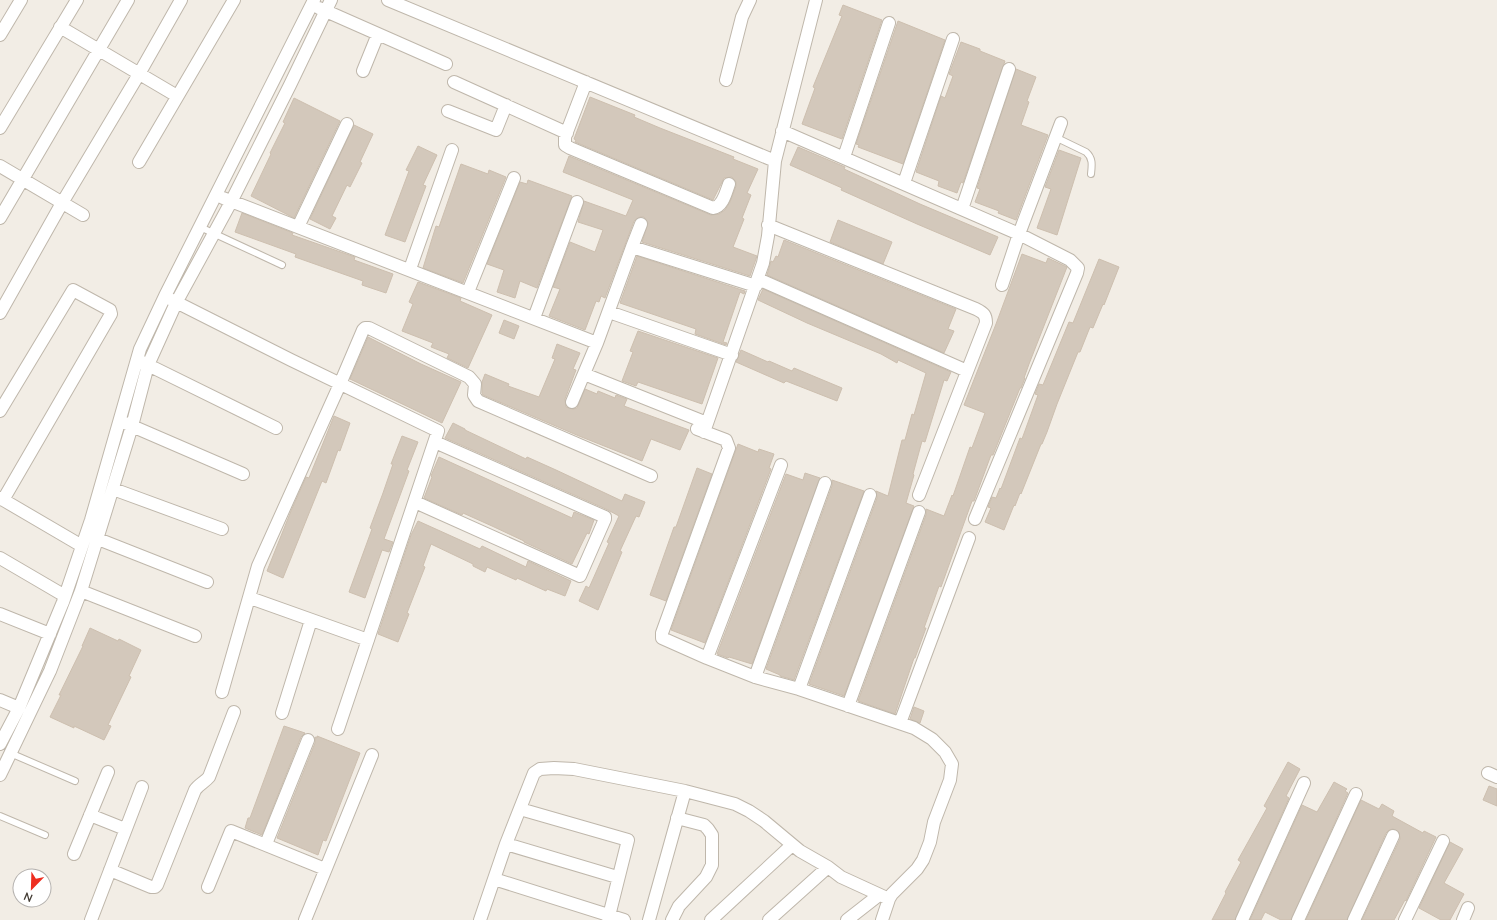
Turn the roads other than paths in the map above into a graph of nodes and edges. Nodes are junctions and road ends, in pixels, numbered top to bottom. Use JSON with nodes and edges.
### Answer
{"nodes":[{"id":1,"x":21,"y":0,"type":"edge"},
{"id":2,"x":77,"y":0,"type":"edge"},
{"id":3,"x":128,"y":0,"type":"edge"},
{"id":4,"x":182,"y":0,"type":"edge"},
{"id":5,"x":234,"y":0,"type":"edge"},
{"id":6,"x":331,"y":0,"type":"edge"},
{"id":7,"x":388,"y":0,"type":"edge"},
{"id":8,"x":750,"y":0,"type":"edge"},
{"id":9,"x":816,"y":0,"type":"edge"},
{"id":10,"x":313,"y":2,"type":"edge"},
{"id":11,"x":326,"y":11,"type":"junction"},
{"id":12,"x":889,"y":23,"type":"dead end"},
{"id":13,"x":60,"y":27,"type":"junction"},
{"id":14,"x":378,"y":34,"type":"junction"},
{"id":15,"x":0,"y":35,"type":"edge"},
{"id":16,"x":953,"y":39,"type":"dead end"},
{"id":17,"x":99,"y":50,"type":"junction"},
{"id":18,"x":446,"y":64,"type":"dead end"},
{"id":19,"x":1009,"y":69,"type":"dead end"},
{"id":20,"x":363,"y":71,"type":"dead end"},
{"id":21,"x":139,"y":74,"type":"junction"},
{"id":22,"x":726,"y":80,"type":"dead end"},
{"id":23,"x":454,"y":82,"type":"dead end"},
{"id":24,"x":586,"y":82,"type":"junction"},
{"id":25,"x":177,"y":96,"type":"junction"},
{"id":26,"x":506,"y":105,"type":"junction"},
{"id":27,"x":448,"y":111,"type":"dead end"},
{"id":28,"x":1061,"y":123,"type":"dead end"},
{"id":29,"x":347,"y":124,"type":"dead end"},
{"id":30,"x":0,"y":128,"type":"edge"},
{"id":31,"x":782,"y":131,"type":"junction"},
{"id":32,"x":567,"y":133,"type":"junction"},
{"id":33,"x":1055,"y":137,"type":"junction"},
{"id":34,"x":452,"y":150,"type":"dead end"},
{"id":35,"x":844,"y":157,"type":"junction"},
{"id":36,"x":774,"y":161,"type":"junction"},
{"id":37,"x":139,"y":162,"type":"dead end"},
{"id":38,"x":0,"y":166,"type":"edge"},
{"id":39,"x":1091,"y":174,"type":"dead end"},
{"id":40,"x":514,"y":178,"type":"dead end"},
{"id":41,"x":22,"y":180,"type":"junction"},
{"id":42,"x":904,"y":183,"type":"junction"},
{"id":43,"x":729,"y":184,"type":"dead end"},
{"id":44,"x":217,"y":195,"type":"junction"},
{"id":45,"x":62,"y":202,"type":"junction"},
{"id":46,"x":231,"y":202,"type":"junction"},
{"id":47,"x":577,"y":202,"type":"dead end"},
{"id":48,"x":962,"y":209,"type":"junction"},
{"id":49,"x":83,"y":215,"type":"dead end"},
{"id":50,"x":0,"y":218,"type":"edge"},
{"id":51,"x":641,"y":224,"type":"dead end"},
{"id":52,"x":768,"y":225,"type":"junction"},
{"id":53,"x":200,"y":227,"type":"junction"},
{"id":54,"x":298,"y":227,"type":"junction"},
{"id":55,"x":214,"y":233,"type":"junction"},
{"id":56,"x":1019,"y":234,"type":"junction"},
{"id":57,"x":632,"y":247,"type":"junction"},
{"id":58,"x":282,"y":265,"type":"dead end"},
{"id":59,"x":410,"y":269,"type":"junction"},
{"id":60,"x":757,"y":282,"type":"junction"},
{"id":61,"x":1002,"y":285,"type":"dead end"},
{"id":62,"x":468,"y":292,"type":"junction"},
{"id":63,"x":165,"y":296,"type":"junction"},
{"id":64,"x":176,"y":303,"type":"junction"},
{"id":65,"x":608,"y":312,"type":"junction"},
{"id":66,"x":0,"y":313,"type":"edge"},
{"id":67,"x":534,"y":318,"type":"junction"},
{"id":68,"x":597,"y":343,"type":"junction"},
{"id":69,"x":732,"y":355,"type":"junction"},
{"id":70,"x":136,"y":360,"type":"junction"},
{"id":71,"x":148,"y":365,"type":"junction"},
{"id":72,"x":967,"y":370,"type":"junction"},
{"id":73,"x":584,"y":374,"type":"junction"},
{"id":74,"x":340,"y":384,"type":"junction"},
{"id":75,"x":572,"y":402,"type":"dead end"},
{"id":76,"x":0,"y":411,"type":"edge"},
{"id":77,"x":120,"y":422,"type":"junction"},
{"id":78,"x":132,"y":426,"type":"junction"},
{"id":79,"x":276,"y":428,"type":"dead end"},
{"id":80,"x":703,"y":428,"type":"junction"},
{"id":81,"x":435,"y":442,"type":"junction"},
{"id":82,"x":781,"y":465,"type":"dead end"},
{"id":83,"x":244,"y":474,"type":"dead end"},
{"id":84,"x":651,"y":476,"type":"dead end"},
{"id":85,"x":825,"y":483,"type":"dead end"},
{"id":86,"x":113,"y":489,"type":"junction"},
{"id":87,"x":870,"y":495,"type":"dead end"},
{"id":88,"x":919,"y":495,"type":"dead end"},
{"id":89,"x":2,"y":499,"type":"edge"},
{"id":90,"x":414,"y":502,"type":"junction"},
{"id":91,"x":919,"y":512,"type":"dead end"},
{"id":92,"x":975,"y":519,"type":"dead end"},
{"id":93,"x":222,"y":529,"type":"dead end"},
{"id":94,"x":969,"y":538,"type":"dead end"},
{"id":95,"x":98,"y":539,"type":"junction"},
{"id":96,"x":82,"y":546,"type":"junction"},
{"id":97,"x":0,"y":558,"type":"edge"},
{"id":98,"x":207,"y":582,"type":"dead end"},
{"id":99,"x":81,"y":591,"type":"junction"},
{"id":100,"x":65,"y":596,"type":"junction"},
{"id":101,"x":250,"y":598,"type":"junction"},
{"id":102,"x":0,"y":614,"type":"edge"},
{"id":103,"x":311,"y":620,"type":"junction"},
{"id":104,"x":50,"y":634,"type":"junction"},
{"id":105,"x":195,"y":636,"type":"dead end"},
{"id":106,"x":368,"y":640,"type":"junction"},
{"id":107,"x":707,"y":658,"type":"junction"},
{"id":108,"x":36,"y":666,"type":"junction"},
{"id":109,"x":50,"y":671,"type":"junction"},
{"id":110,"x":755,"y":677,"type":"junction"},
{"id":111,"x":799,"y":689,"type":"junction"},
{"id":112,"x":222,"y":692,"type":"dead end"},
{"id":113,"x":0,"y":700,"type":"edge"},
{"id":114,"x":848,"y":706,"type":"junction"},
{"id":115,"x":19,"y":708,"type":"junction"},
{"id":116,"x":234,"y":712,"type":"dead end"},
{"id":117,"x":282,"y":714,"type":"dead end"},
{"id":118,"x":900,"y":723,"type":"junction"},
{"id":119,"x":338,"y":729,"type":"dead end"},
{"id":120,"x":308,"y":740,"type":"dead end"},
{"id":121,"x":0,"y":744,"type":"edge"},
{"id":122,"x":5,"y":751,"type":"edge"},
{"id":123,"x":372,"y":755,"type":"dead end"},
{"id":124,"x":108,"y":772,"type":"dead end"},
{"id":125,"x":0,"y":775,"type":"edge"},
{"id":126,"x":75,"y":781,"type":"dead end"},
{"id":127,"x":1304,"y":783,"type":"dead end"},
{"id":128,"x":142,"y":787,"type":"dead end"},
{"id":129,"x":685,"y":791,"type":"junction"},
{"id":130,"x":1356,"y":794,"type":"dead end"},
{"id":131,"x":520,"y":808,"type":"junction"},
{"id":132,"x":90,"y":815,"type":"junction"},
{"id":133,"x":0,"y":816,"type":"edge"},
{"id":134,"x":677,"y":818,"type":"junction"},
{"id":135,"x":125,"y":830,"type":"junction"},
{"id":136,"x":44,"y":835,"type":"dead end"},
{"id":137,"x":1393,"y":836,"type":"dead end"},
{"id":138,"x":1443,"y":841,"type":"dead end"},
{"id":139,"x":266,"y":844,"type":"junction"},
{"id":140,"x":506,"y":844,"type":"junction"},
{"id":141,"x":792,"y":845,"type":"junction"},
{"id":142,"x":74,"y":854,"type":"dead end"},
{"id":143,"x":828,"y":867,"type":"junction"},
{"id":144,"x":325,"y":869,"type":"junction"},
{"id":145,"x":110,"y":870,"type":"junction"},
{"id":146,"x":618,"y":877,"type":"junction"},
{"id":147,"x":494,"y":879,"type":"junction"},
{"id":148,"x":208,"y":886,"type":"dead end"},
{"id":149,"x":884,"y":897,"type":"junction"},
{"id":150,"x":1468,"y":908,"type":"dead end"},
{"id":151,"x":608,"y":918,"type":"edge"},
{"id":152,"x":482,"y":919,"type":"edge"},
{"id":153,"x":91,"y":920,"type":"edge"},
{"id":154,"x":305,"y":920,"type":"edge"},
{"id":155,"x":624,"y":920,"type":"edge"},
{"id":156,"x":649,"y":920,"type":"edge"},
{"id":157,"x":672,"y":920,"type":"edge"},
{"id":158,"x":710,"y":920,"type":"edge"},
{"id":159,"x":769,"y":920,"type":"edge"},
{"id":160,"x":847,"y":920,"type":"edge"},
{"id":161,"x":882,"y":920,"type":"edge"},
{"id":162,"x":1242,"y":920,"type":"edge"},
{"id":163,"x":1298,"y":920,"type":"edge"},
{"id":164,"x":1354,"y":920,"type":"edge"},
{"id":165,"x":1405,"y":920,"type":"edge"},
{"id":166,"x":1463,"y":920,"type":"edge"}],
"edges":[{"from":1,"to":15,"type":"street"},
{"from":2,"to":13,"type":"street"},
{"from":3,"to":17,"type":"street"},
{"from":4,"to":21,"type":"street"},
{"from":5,"to":25,"type":"street"},
{"from":6,"to":11,"type":"street"},
{"from":7,"to":24,"type":"street"},
{"from":8,"to":22,"type":"street"},
{"from":9,"to":31,"type":"street"},
{"from":10,"to":11,"type":"street"},
{"from":10,"to":44,"type":"street"},
{"from":11,"to":14,"type":"street"},
{"from":11,"to":46,"type":"street"},
{"from":12,"to":35,"type":"street"},
{"from":13,"to":17,"type":"street"},
{"from":13,"to":30,"type":"street"},
{"from":14,"to":18,"type":"street"},
{"from":14,"to":20,"type":"street"},
{"from":16,"to":42,"type":"street"},
{"from":17,"to":21,"type":"street"},
{"from":17,"to":41,"type":"street"},
{"from":19,"to":48,"type":"street"},
{"from":21,"to":25,"type":"street"},
{"from":21,"to":45,"type":"street"},
{"from":23,"to":26,"type":"street"},
{"from":24,"to":32,"type":"street"},
{"from":24,"to":36,"type":"street"},
{"from":25,"to":37,"type":"street"},
{"from":26,"to":27,"type":"street"},
{"from":26,"to":32,"type":"street"},
{"from":28,"to":33,"type":"street"},
{"from":29,"to":54,"type":"street"},
{"from":31,"to":35,"type":"street"},
{"from":31,"to":36,"type":"street"},
{"from":32,"to":43,"type":"street"},
{"from":33,"to":39,"type":"lane"},
{"from":33,"to":56,"type":"street"},
{"from":34,"to":59,"type":"street"},
{"from":35,"to":42,"type":"street"},
{"from":36,"to":52,"type":"street"},
{"from":38,"to":41,"type":"street"},
{"from":40,"to":62,"type":"street"},
{"from":41,"to":45,"type":"street"},
{"from":41,"to":50,"type":"street"},
{"from":42,"to":48,"type":"street"},
{"from":44,"to":46,"type":"street"},
{"from":44,"to":53,"type":"street"},
{"from":45,"to":49,"type":"street"},
{"from":45,"to":66,"type":"street"},
{"from":46,"to":54,"type":"street"},
{"from":46,"to":55,"type":"street"},
{"from":47,"to":67,"type":"street"},
{"from":48,"to":56,"type":"street"},
{"from":51,"to":57,"type":"street"},
{"from":52,"to":60,"type":"street"},
{"from":52,"to":72,"type":"street"},
{"from":53,"to":55,"type":"lane"},
{"from":53,"to":63,"type":"street"},
{"from":54,"to":59,"type":"street"},
{"from":55,"to":58,"type":"lane"},
{"from":55,"to":64,"type":"street"},
{"from":56,"to":61,"type":"street"},
{"from":56,"to":92,"type":"street"},
{"from":57,"to":60,"type":"street"},
{"from":57,"to":65,"type":"street"},
{"from":59,"to":62,"type":"street"},
{"from":60,"to":69,"type":"street"},
{"from":60,"to":72,"type":"street"},
{"from":62,"to":67,"type":"street"},
{"from":63,"to":64,"type":"street"},
{"from":63,"to":70,"type":"street"},
{"from":64,"to":71,"type":"street"},
{"from":64,"to":74,"type":"street"},
{"from":65,"to":68,"type":"street"},
{"from":65,"to":69,"type":"street"},
{"from":67,"to":68,"type":"street"},
{"from":68,"to":73,"type":"street"},
{"from":69,"to":80,"type":"street"},
{"from":70,"to":71,"type":"street"},
{"from":70,"to":77,"type":"street"},
{"from":71,"to":78,"type":"street"},
{"from":71,"to":79,"type":"street"},
{"from":72,"to":88,"type":"street"},
{"from":73,"to":75,"type":"street"},
{"from":73,"to":80,"type":"street"},
{"from":74,"to":81,"type":"street"},
{"from":74,"to":84,"type":"street"},
{"from":74,"to":101,"type":"street"},
{"from":76,"to":89,"type":"street"},
{"from":77,"to":78,"type":"street"},
{"from":77,"to":96,"type":"street"},
{"from":78,"to":83,"type":"street"},
{"from":78,"to":86,"type":"street"},
{"from":80,"to":107,"type":"street"},
{"from":81,"to":90,"type":"street"},
{"from":81,"to":90,"type":"street"},
{"from":82,"to":107,"type":"street"},
{"from":85,"to":110,"type":"street"},
{"from":86,"to":93,"type":"street"},
{"from":86,"to":95,"type":"street"},
{"from":87,"to":111,"type":"street"},
{"from":89,"to":96,"type":"street"},
{"from":90,"to":106,"type":"street"},
{"from":91,"to":114,"type":"street"},
{"from":94,"to":118,"type":"street"},
{"from":95,"to":98,"type":"street"},
{"from":95,"to":99,"type":"street"},
{"from":96,"to":100,"type":"street"},
{"from":97,"to":100,"type":"street"},
{"from":99,"to":105,"type":"street"},
{"from":99,"to":109,"type":"street"},
{"from":100,"to":104,"type":"street"},
{"from":101,"to":103,"type":"street"},
{"from":101,"to":112,"type":"street"},
{"from":102,"to":104,"type":"street"},
{"from":103,"to":106,"type":"street"},
{"from":103,"to":117,"type":"street"},
{"from":104,"to":108,"type":"street"},
{"from":106,"to":119,"type":"street"},
{"from":107,"to":110,"type":"street"},
{"from":108,"to":109,"type":"street"},
{"from":108,"to":115,"type":"street"},
{"from":109,"to":122,"type":"street"},
{"from":110,"to":111,"type":"street"},
{"from":111,"to":114,"type":"street"},
{"from":113,"to":115,"type":"street"},
{"from":114,"to":118,"type":"street"},
{"from":115,"to":121,"type":"street"},
{"from":116,"to":145,"type":"street"},
{"from":118,"to":149,"type":"street"},
{"from":120,"to":139,"type":"street"},
{"from":122,"to":125,"type":"street"},
{"from":122,"to":126,"type":"lane"},
{"from":123,"to":144,"type":"street"},
{"from":124,"to":132,"type":"street"},
{"from":127,"to":162,"type":"street"},
{"from":128,"to":135,"type":"street"},
{"from":129,"to":131,"type":"street"},
{"from":129,"to":134,"type":"street"},
{"from":129,"to":141,"type":"street"},
{"from":130,"to":163,"type":"street"},
{"from":131,"to":140,"type":"street"},
{"from":131,"to":146,"type":"street"},
{"from":132,"to":135,"type":"street"},
{"from":132,"to":142,"type":"street"},
{"from":133,"to":136,"type":"lane"},
{"from":134,"to":156,"type":"street"},
{"from":134,"to":157,"type":"street"},
{"from":135,"to":145,"type":"street"},
{"from":137,"to":164,"type":"street"},
{"from":138,"to":165,"type":"street"},
{"from":139,"to":144,"type":"street"},
{"from":139,"to":148,"type":"street"},
{"from":140,"to":146,"type":"street"},
{"from":140,"to":147,"type":"street"},
{"from":141,"to":143,"type":"street"},
{"from":141,"to":158,"type":"street"},
{"from":143,"to":149,"type":"street"},
{"from":143,"to":159,"type":"street"},
{"from":144,"to":154,"type":"street"},
{"from":145,"to":153,"type":"street"},
{"from":146,"to":151,"type":"street"},
{"from":147,"to":151,"type":"street"},
{"from":147,"to":152,"type":"street"},
{"from":149,"to":160,"type":"street"},
{"from":149,"to":161,"type":"street"},
{"from":150,"to":166,"type":"street"},
{"from":151,"to":155,"type":"street"}]}
